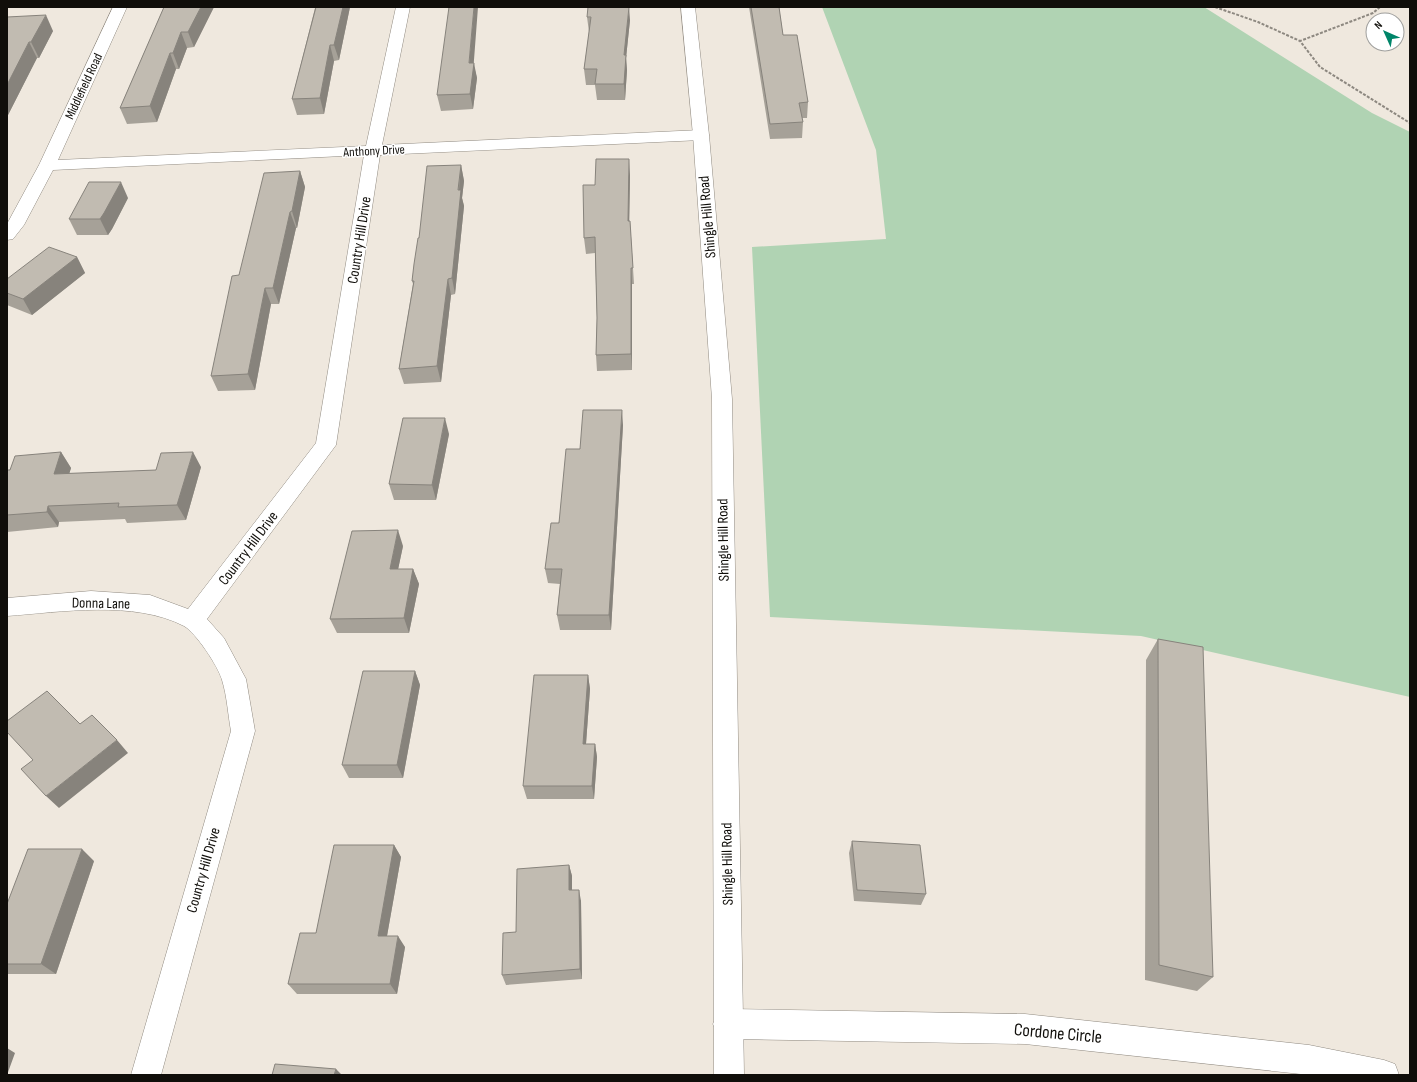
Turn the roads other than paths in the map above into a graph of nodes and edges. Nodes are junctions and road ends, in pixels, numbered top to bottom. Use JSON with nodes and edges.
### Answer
{"nodes":[{"id":1,"x":120,"y":7,"type":"edge"},
{"id":2,"x":402,"y":7,"type":"edge"},
{"id":3,"x":688,"y":7,"type":"edge"},
{"id":4,"x":700,"y":134,"type":"junction"},
{"id":5,"x":373,"y":150,"type":"junction"},
{"id":6,"x":47,"y":165,"type":"junction"},
{"id":7,"x":7,"y":235,"type":"edge"},
{"id":8,"x":7,"y":607,"type":"edge"},
{"id":9,"x":193,"y":620,"type":"junction"},
{"id":10,"x":728,"y":1024,"type":"junction"},
{"id":11,"x":146,"y":1075,"type":"edge"},
{"id":12,"x":729,"y":1075,"type":"edge"},
{"id":13,"x":1384,"y":1075,"type":"edge"}],
"edges":[{"from":1,"to":6,"type":"street","name":"Middlefield Road"},
{"from":2,"to":5,"type":"street","name":"Country Hill Drive"},
{"from":3,"to":4,"type":"street","name":"Shingle Hill Road"},
{"from":4,"to":5,"type":"street","name":"Anthony Drive"},
{"from":4,"to":10,"type":"street","name":"Shingle Hill Road"},
{"from":5,"to":6,"type":"street","name":"Anthony Drive"},
{"from":5,"to":9,"type":"street","name":"Country Hill Drive"},
{"from":6,"to":7,"type":"street","name":"Middlefield Road"},
{"from":8,"to":9,"type":"street","name":"Donna Lane"},
{"from":9,"to":11,"type":"street","name":"Country Hill Drive"},
{"from":10,"to":12,"type":"street","name":"Shingle Hill Road"},
{"from":10,"to":13,"type":"street","name":"Cordone Circle"}]}
